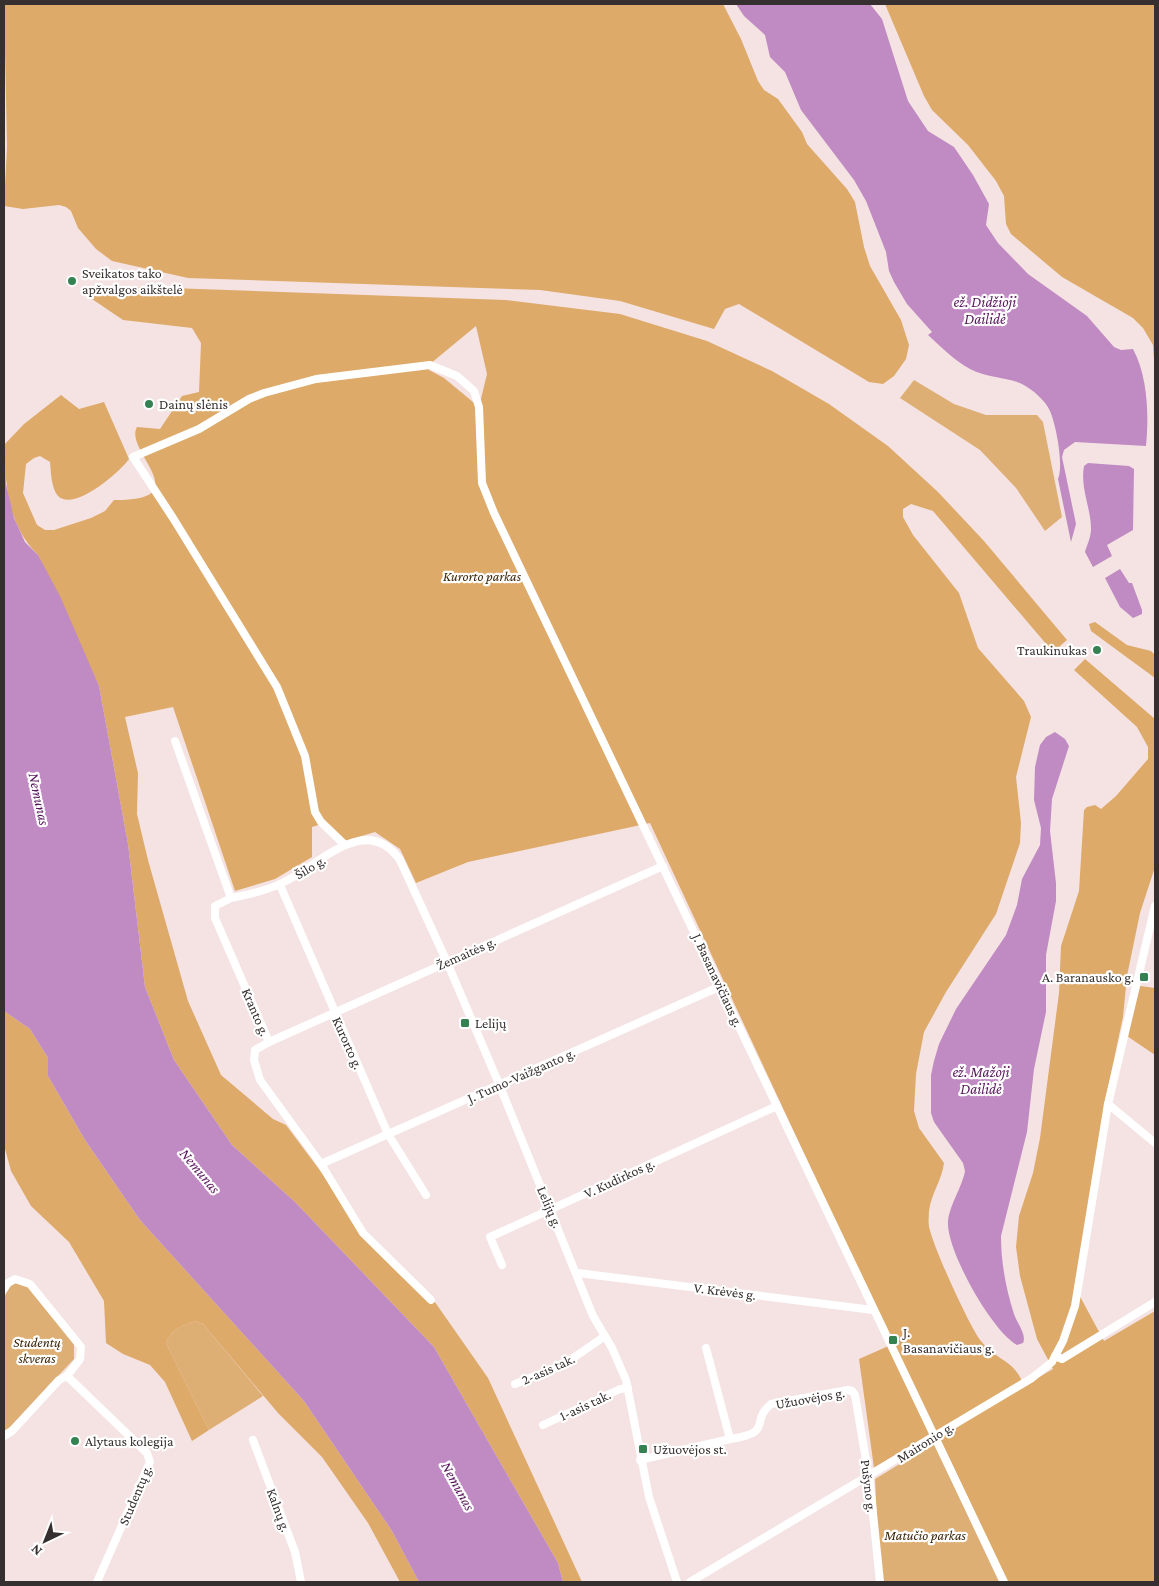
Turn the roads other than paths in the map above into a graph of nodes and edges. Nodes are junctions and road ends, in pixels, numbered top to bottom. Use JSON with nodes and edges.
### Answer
{"nodes":[{"id":1,"x":175,"y":741,"type":"dead end"},
{"id":2,"x":346,"y":845,"type":"junction"},
{"id":3,"x":386,"y":846,"type":"joint"},
{"id":4,"x":663,"y":866,"type":"junction"},
{"id":5,"x":280,"y":885,"type":"junction"},
{"id":6,"x":231,"y":898,"type":"junction"},
{"id":7,"x":1155,"y":906,"type":"edge"},
{"id":8,"x":447,"y":962,"type":"junction"},
{"id":9,"x":721,"y":986,"type":"junction"},
{"id":10,"x":334,"y":1012,"type":"junction"},
{"id":11,"x":269,"y":1042,"type":"junction"},
{"id":12,"x":499,"y":1084,"type":"junction"},
{"id":13,"x":1108,"y":1104,"type":"junction"},
{"id":14,"x":777,"y":1106,"type":"junction"},
{"id":15,"x":388,"y":1134,"type":"junction"},
{"id":16,"x":1155,"y":1143,"type":"edge"},
{"id":17,"x":321,"y":1164,"type":"junction"},
{"id":18,"x":426,"y":1195,"type":"dead end"},
{"id":19,"x":550,"y":1209,"type":"junction"},
{"id":20,"x":502,"y":1265,"type":"dead end"},
{"id":21,"x":578,"y":1273,"type":"junction"},
{"id":22,"x":4,"y":1289,"type":"edge"},
{"id":23,"x":431,"y":1300,"type":"dead end"},
{"id":24,"x":1155,"y":1302,"type":"edge"},
{"id":25,"x":873,"y":1310,"type":"junction"},
{"id":26,"x":605,"y":1336,"type":"junction"},
{"id":27,"x":706,"y":1348,"type":"dead end"},
{"id":28,"x":1055,"y":1356,"type":"junction"},
{"id":29,"x":67,"y":1376,"type":"junction"},
{"id":30,"x":515,"y":1384,"type":"dead end"},
{"id":31,"x":628,"y":1388,"type":"junction"},
{"id":32,"x":852,"y":1391,"type":"joint"},
{"id":33,"x":543,"y":1425,"type":"dead end"},
{"id":34,"x":4,"y":1436,"type":"edge"},
{"id":35,"x":935,"y":1436,"type":"junction"},
{"id":36,"x":730,"y":1439,"type":"junction"},
{"id":37,"x":253,"y":1440,"type":"dead end"},
{"id":38,"x":640,"y":1460,"type":"junction"},
{"id":39,"x":869,"y":1477,"type":"junction"},
{"id":40,"x":97,"y":1582,"type":"edge"},
{"id":41,"x":302,"y":1582,"type":"edge"},
{"id":42,"x":677,"y":1582,"type":"edge"},
{"id":43,"x":690,"y":1582,"type":"edge"},
{"id":44,"x":880,"y":1582,"type":"edge"},
{"id":45,"x":1004,"y":1582,"type":"edge"}],
"edges":[{"from":1,"to":6,"type":"street"},
{"from":2,"to":3,"type":"street","name":"Šilo g."},
{"from":2,"to":4,"type":"street","name":"J. Basanavičiaus g."},
{"from":2,"to":5,"type":"street","name":"Šilo g."},
{"from":3,"to":8,"type":"street","name":"Lelijų g."},
{"from":4,"to":8,"type":"street","name":"Žemaitės g."},
{"from":4,"to":9,"type":"street","name":"J. Basanavičiaus g."},
{"from":5,"to":6,"type":"street","name":"Šilo g."},
{"from":5,"to":10,"type":"street","name":"Kurorto g."},
{"from":6,"to":11,"type":"street","name":"Kranto g."},
{"from":7,"to":13,"type":"street"},
{"from":8,"to":10,"type":"street","name":"Žemaitės g."},
{"from":8,"to":12,"type":"street","name":"Lelijų g."},
{"from":9,"to":12,"type":"street","name":"J. Tumo-Vaižganto g."},
{"from":9,"to":14,"type":"street","name":"J. Basanavičiaus g."},
{"from":10,"to":11,"type":"street","name":"Žemaitės g."},
{"from":10,"to":15,"type":"street","name":"Kurorto g."},
{"from":11,"to":17,"type":"street","name":"Kranto g."},
{"from":12,"to":15,"type":"street","name":"J. Tumo-Vaižganto g."},
{"from":12,"to":19,"type":"street","name":"Lelijų g."},
{"from":13,"to":16,"type":"street"},
{"from":13,"to":28,"type":"street"},
{"from":14,"to":19,"type":"street","name":"V. Kudirkos g."},
{"from":14,"to":25,"type":"street","name":"J. Basanavičiaus g."},
{"from":15,"to":17,"type":"street","name":"J. Tumo-Vaižganto g."},
{"from":15,"to":18,"type":"street","name":"Kurorto g."},
{"from":17,"to":23,"type":"street","name":"Kranto g."},
{"from":19,"to":20,"type":"street","name":"V. Kudirkos g."},
{"from":19,"to":21,"type":"street","name":"Lelijų g."},
{"from":21,"to":25,"type":"street","name":"V. Krėvės g."},
{"from":21,"to":26,"type":"street","name":"Lelijų g."},
{"from":22,"to":29,"type":"street"},
{"from":24,"to":28,"type":"street","name":"Maironio g."},
{"from":25,"to":35,"type":"street","name":"J. Basanavičiaus g."},
{"from":26,"to":30,"type":"street","name":"2-asis tak."},
{"from":26,"to":31,"type":"street","name":"Lelijų g."},
{"from":27,"to":36,"type":"street"},
{"from":28,"to":35,"type":"street","name":"Maironio g."},
{"from":29,"to":34,"type":"street"},
{"from":29,"to":40,"type":"street","name":"Studentų g."},
{"from":31,"to":33,"type":"street","name":"1-asis tak."},
{"from":31,"to":38,"type":"street","name":"Lelijų g."},
{"from":32,"to":36,"type":"street","name":"Užuovėjos g."},
{"from":32,"to":39,"type":"street","name":"Pušyno g."},
{"from":35,"to":39,"type":"street","name":"Maironio g."},
{"from":35,"to":45,"type":"street","name":"J. Basanavičiaus g."},
{"from":36,"to":38,"type":"street"},
{"from":37,"to":41,"type":"street","name":"Kalnų g."},
{"from":38,"to":42,"type":"street","name":"Lelijų g."},
{"from":39,"to":43,"type":"street","name":"Maironio g."},
{"from":39,"to":44,"type":"street","name":"Pušyno g."}]}
